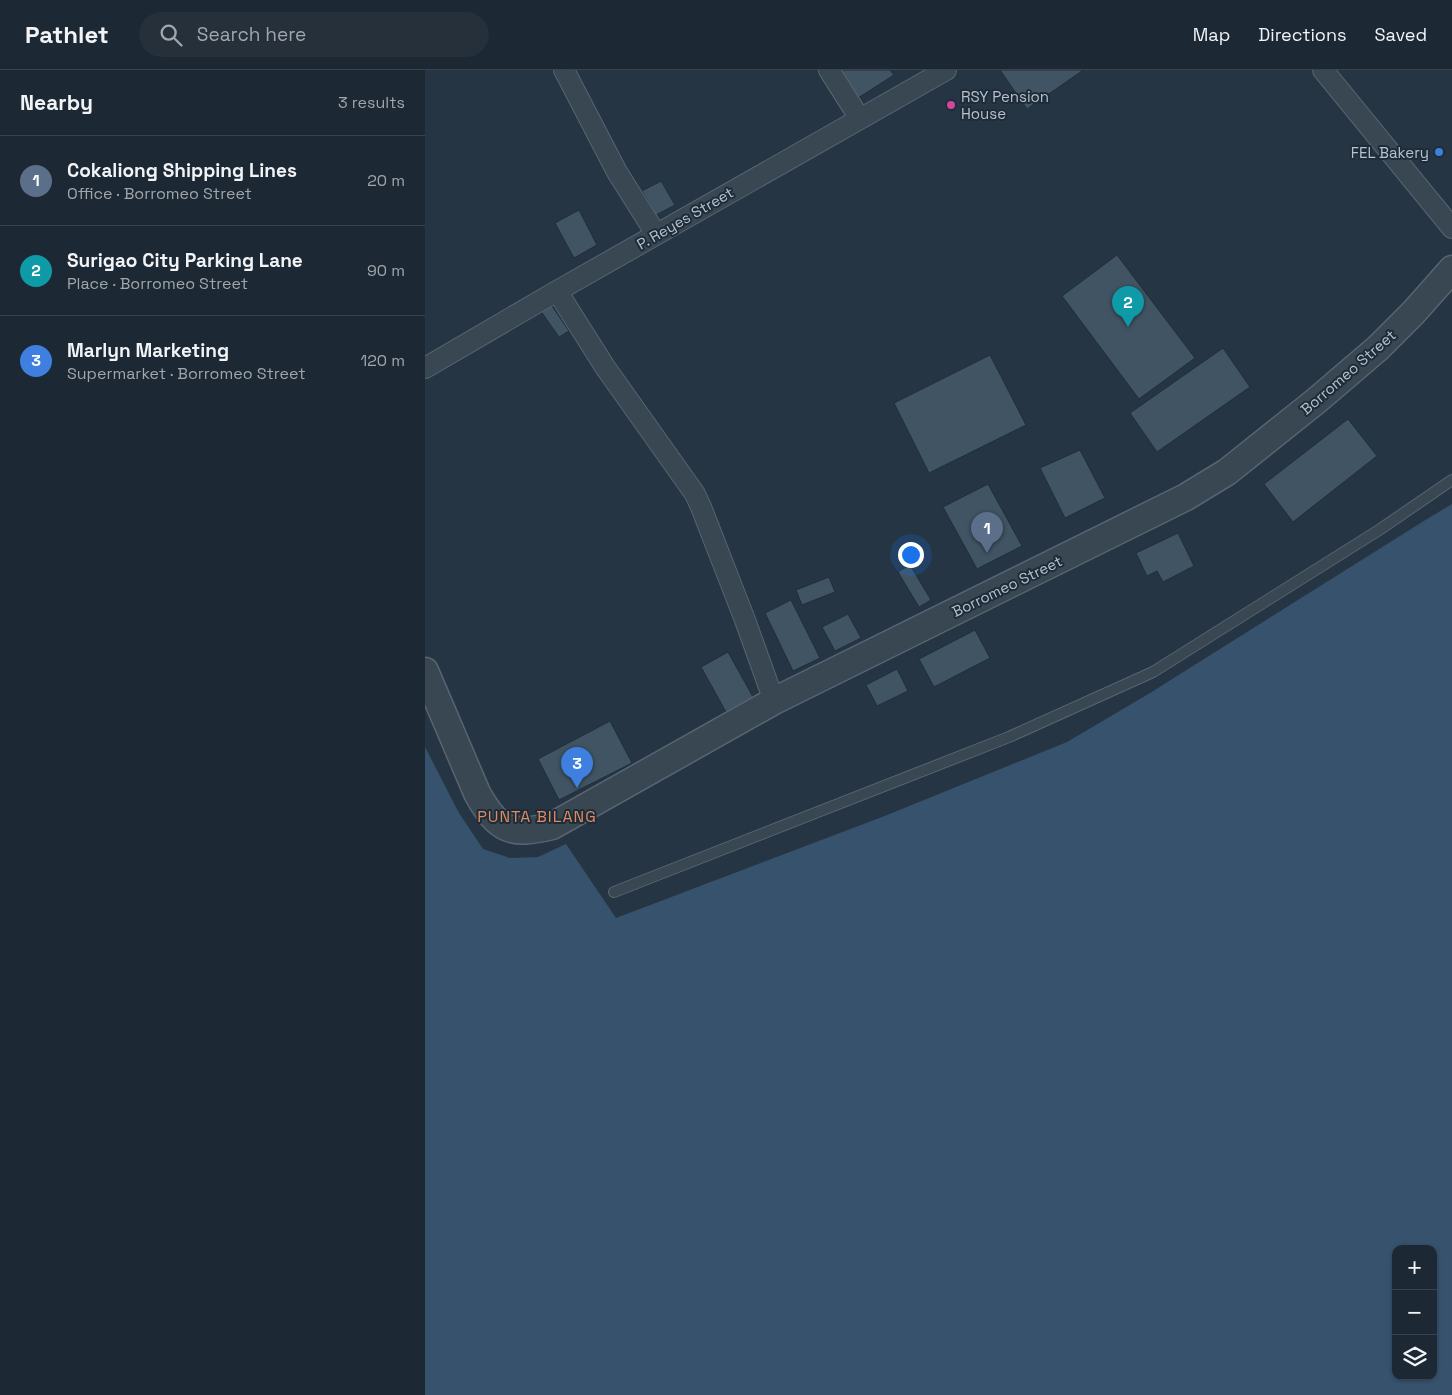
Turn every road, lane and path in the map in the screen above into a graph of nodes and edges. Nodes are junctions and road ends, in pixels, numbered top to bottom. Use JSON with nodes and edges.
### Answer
{"nodes":[{"id":1,"x":563,"y":70,"type":"edge"},
{"id":2,"x":829,"y":70,"type":"edge"},
{"id":3,"x":946,"y":70,"type":"edge"},
{"id":4,"x":1323,"y":70,"type":"edge"},
{"id":5,"x":860,"y":119,"type":"junction"},
{"id":6,"x":1452,"y":228,"type":"edge"},
{"id":7,"x":656,"y":234,"type":"junction"},
{"id":8,"x":1452,"y":268,"type":"edge"},
{"id":9,"x":557,"y":291,"type":"junction"},
{"id":10,"x":425,"y":368,"type":"edge"},
{"id":11,"x":1452,"y":480,"type":"edge"},
{"id":12,"x":425,"y":671,"type":"edge"},
{"id":13,"x":774,"y":701,"type":"junction"},
{"id":14,"x":614,"y":892,"type":"dead end"}],
"edges":[{"from":1,"to":7,"type":"street"},
{"from":2,"to":5,"type":"street"},
{"from":3,"to":5,"type":"street","name":"P. Reyes Street"},
{"from":4,"to":6,"type":"street"},
{"from":5,"to":7,"type":"street","name":"P. Reyes Street"},
{"from":7,"to":9,"type":"street","name":"P. Reyes Street"},
{"from":8,"to":13,"type":"street","name":"Borromeo Street"},
{"from":9,"to":10,"type":"street","name":"P. Reyes Street"},
{"from":9,"to":13,"type":"street"},
{"from":11,"to":14,"type":"lane"},
{"from":12,"to":13,"type":"street","name":"Borromeo Street"}]}
